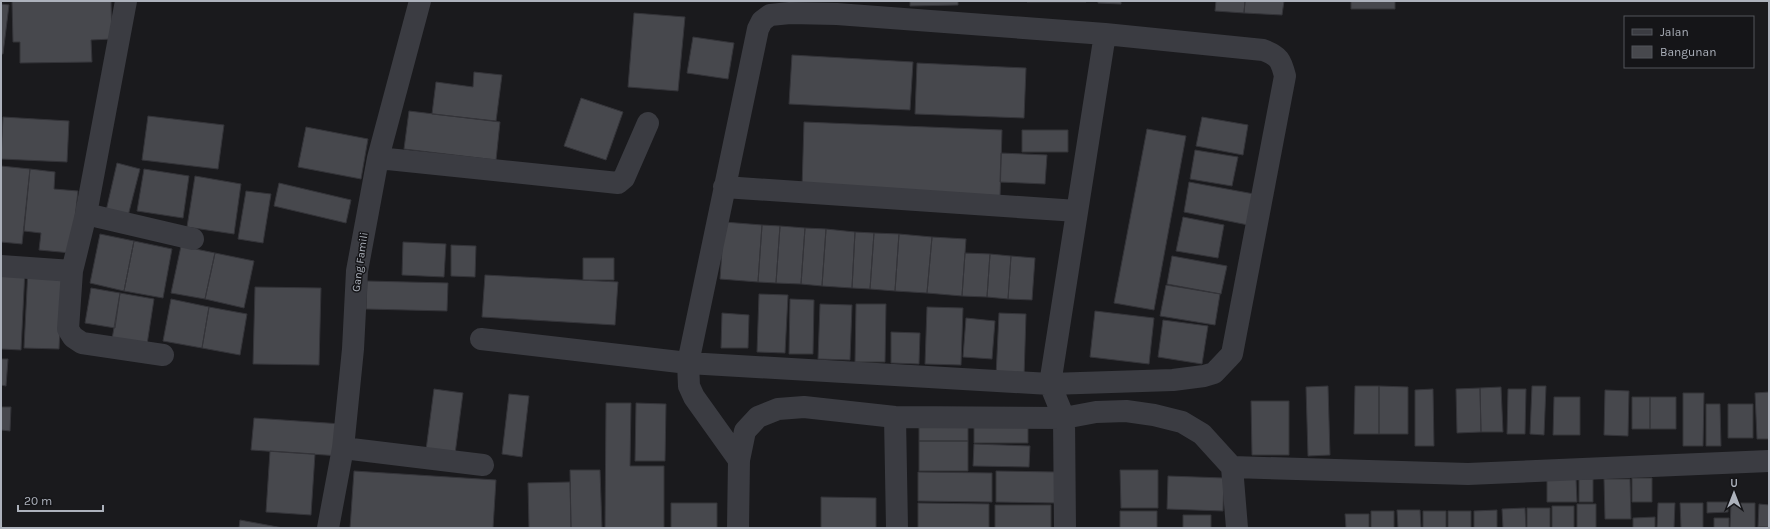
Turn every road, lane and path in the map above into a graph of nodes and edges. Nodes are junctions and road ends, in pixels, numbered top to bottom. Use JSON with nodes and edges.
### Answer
{"nodes":[{"id":1,"x":126,"y":1,"type":"edge"},
{"id":2,"x":420,"y":1,"type":"edge"},
{"id":3,"x":1105,"y":34,"type":"junction"},
{"id":4,"x":648,"y":123,"type":"dead end"},
{"id":5,"x":378,"y":158,"type":"junction"},
{"id":6,"x":724,"y":187,"type":"junction"},
{"id":7,"x":1077,"y":211,"type":"junction"},
{"id":8,"x":86,"y":214,"type":"junction"},
{"id":9,"x":193,"y":239,"type":"dead end"},
{"id":10,"x":1,"y":266,"type":"edge"},
{"id":11,"x":72,"y":271,"type":"junction"},
{"id":12,"x":481,"y":339,"type":"dead end"},
{"id":13,"x":163,"y":355,"type":"dead end"},
{"id":14,"x":688,"y":363,"type":"junction"},
{"id":15,"x":1050,"y":384,"type":"junction"},
{"id":16,"x":895,"y":417,"type":"junction"},
{"id":17,"x":1064,"y":418,"type":"junction"},
{"id":18,"x":343,"y":448,"type":"junction"},
{"id":19,"x":739,"y":460,"type":"junction"},
{"id":20,"x":1769,"y":461,"type":"edge"},
{"id":21,"x":483,"y":465,"type":"dead end"},
{"id":22,"x":1232,"y":467,"type":"junction"},
{"id":23,"x":328,"y":528,"type":"edge"},
{"id":24,"x":738,"y":528,"type":"edge"},
{"id":25,"x":897,"y":528,"type":"edge"},
{"id":26,"x":1064,"y":528,"type":"edge"},
{"id":27,"x":1237,"y":528,"type":"edge"}],
"edges":[{"from":1,"to":8,"type":"street"},
{"from":2,"to":5,"type":"street","name":"Gang Famili"},
{"from":3,"to":6,"type":"street"},
{"from":3,"to":7,"type":"street"},
{"from":3,"to":15,"type":"street"},
{"from":4,"to":5,"type":"street"},
{"from":5,"to":18,"type":"street","name":"Gang Famili"},
{"from":6,"to":7,"type":"street"},
{"from":6,"to":14,"type":"street"},
{"from":7,"to":15,"type":"street"},
{"from":8,"to":9,"type":"street"},
{"from":8,"to":11,"type":"street"},
{"from":10,"to":11,"type":"street"},
{"from":11,"to":13,"type":"street"},
{"from":12,"to":14,"type":"street"},
{"from":14,"to":15,"type":"street"},
{"from":14,"to":19,"type":"street"},
{"from":15,"to":17,"type":"street"},
{"from":16,"to":17,"type":"street"},
{"from":16,"to":19,"type":"street"},
{"from":16,"to":25,"type":"street"},
{"from":17,"to":22,"type":"street"},
{"from":17,"to":26,"type":"street"},
{"from":18,"to":21,"type":"street"},
{"from":18,"to":23,"type":"street","name":"Gang Famili"},
{"from":19,"to":24,"type":"street"},
{"from":20,"to":22,"type":"street"},
{"from":22,"to":27,"type":"street"}]}
